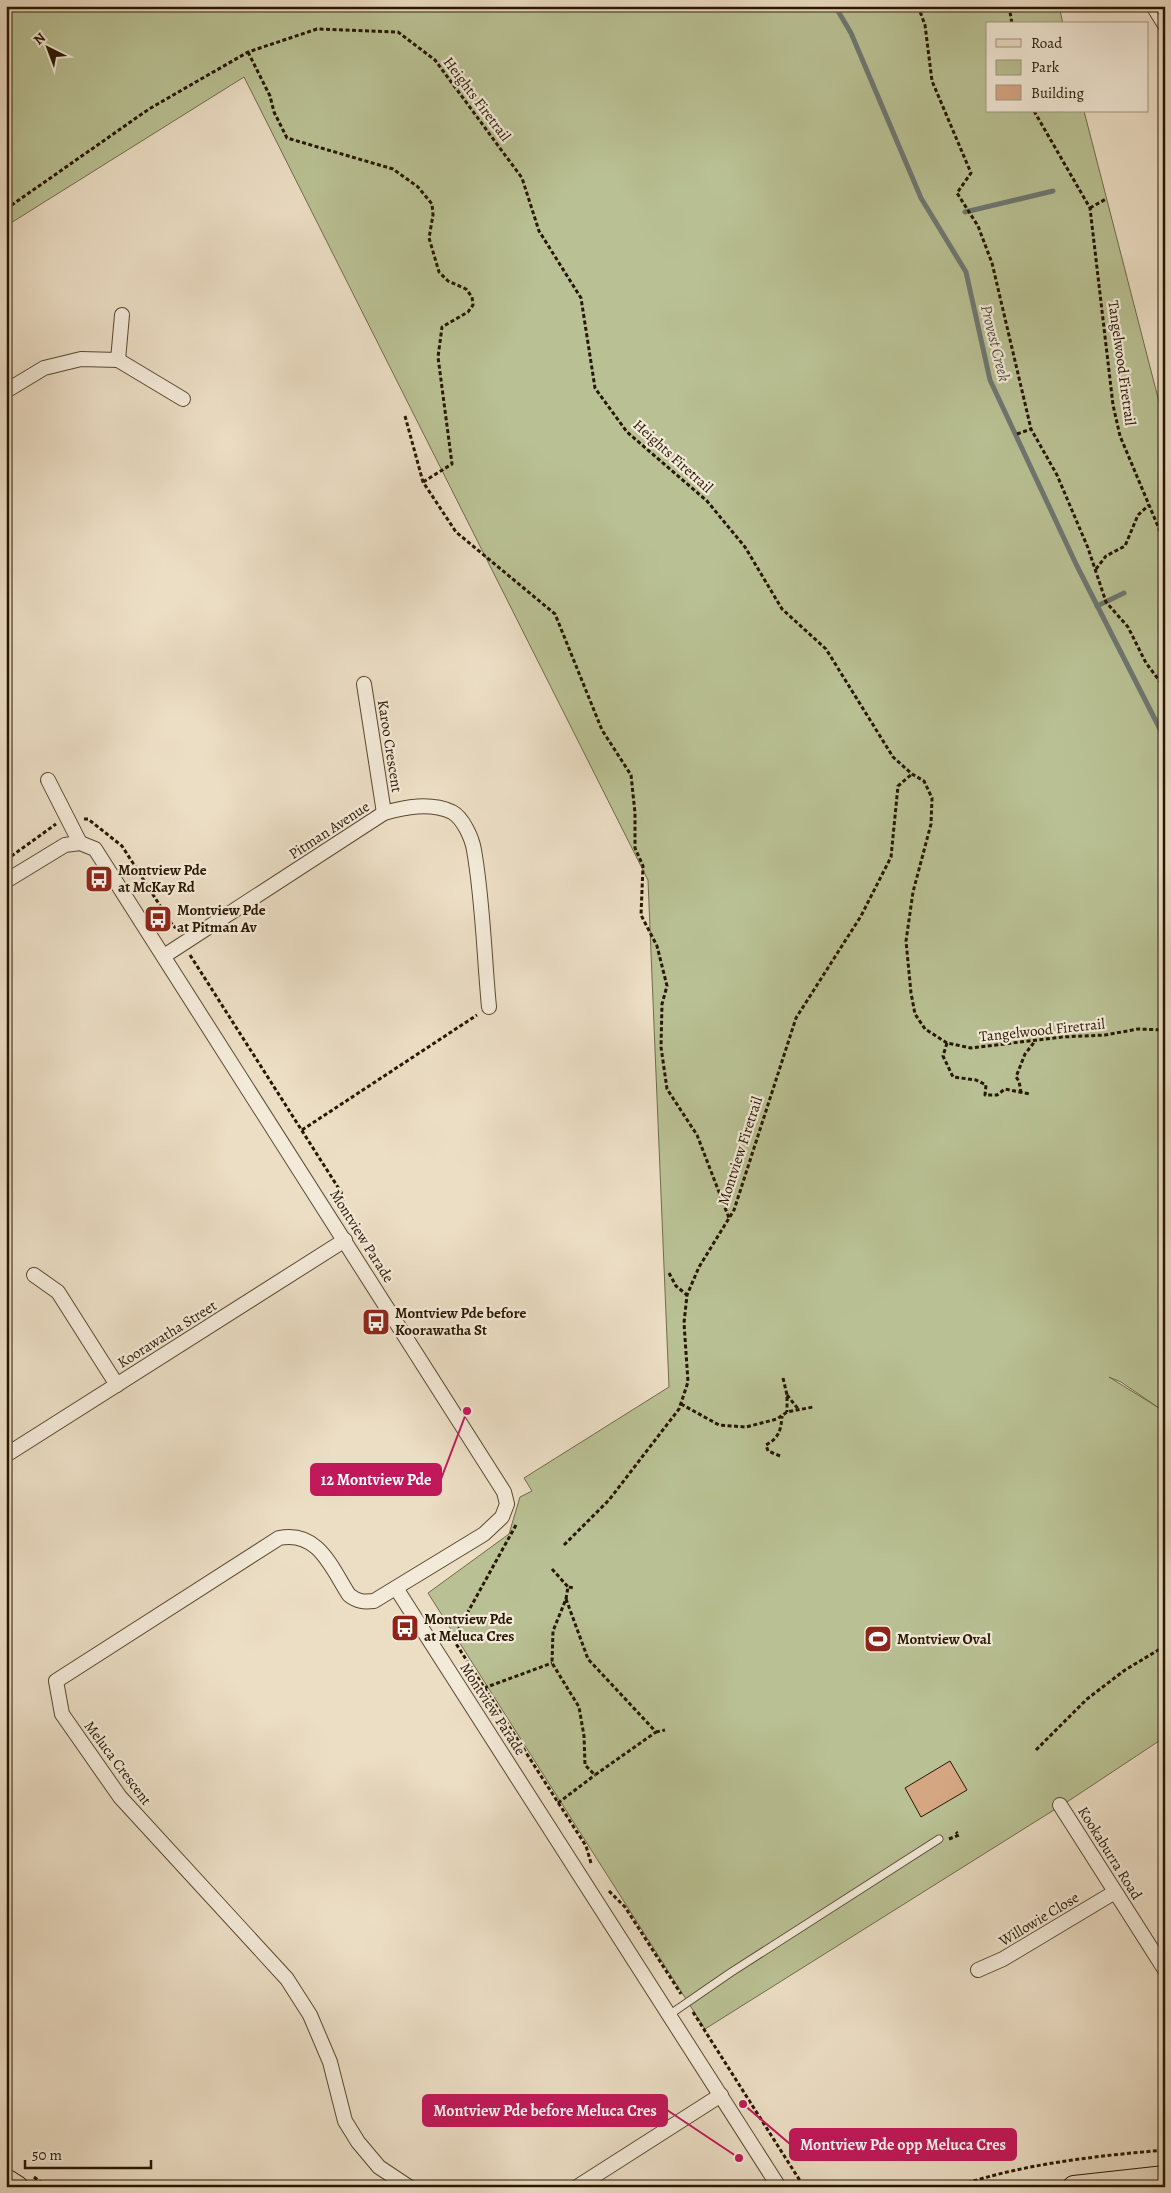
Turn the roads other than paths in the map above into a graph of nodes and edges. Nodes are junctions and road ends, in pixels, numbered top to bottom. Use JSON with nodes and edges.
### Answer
{"nodes":[{"id":1,"x":1149,"y":6,"type":"edge"},
{"id":2,"x":1165,"y":32,"type":"edge"},
{"id":3,"x":122,"y":315,"type":"dead end"},
{"id":4,"x":118,"y":360,"type":"junction"},
{"id":5,"x":6,"y":391,"type":"edge"},
{"id":6,"x":183,"y":400,"type":"dead end"},
{"id":7,"x":364,"y":684,"type":"dead end"},
{"id":8,"x":48,"y":780,"type":"dead end"},
{"id":9,"x":384,"y":813,"type":"junction"},
{"id":10,"x":80,"y":843,"type":"junction"},
{"id":11,"x":6,"y":881,"type":"edge"},
{"id":12,"x":164,"y":956,"type":"junction"},
{"id":13,"x":489,"y":1006,"type":"road end"},
{"id":14,"x":346,"y":1240,"type":"junction"},
{"id":15,"x":34,"y":1275,"type":"dead end"},
{"id":16,"x":117,"y":1385,"type":"junction"},
{"id":17,"x":6,"y":1455,"type":"edge"},
{"id":18,"x":396,"y":1588,"type":"junction"},
{"id":19,"x":1060,"y":1805,"type":"dead end"},
{"id":20,"x":939,"y":1839,"type":"dead end"},
{"id":21,"x":1115,"y":1892,"type":"junction"},
{"id":22,"x":978,"y":1970,"type":"dead end"},
{"id":23,"x":1165,"y":1970,"type":"edge"},
{"id":24,"x":669,"y":2015,"type":"junction"},
{"id":25,"x":721,"y":2095,"type":"junction"},
{"id":26,"x":1165,"y":2177,"type":"edge"},
{"id":27,"x":6,"y":2180,"type":"edge"},
{"id":28,"x":1084,"y":2186,"type":"edge"},
{"id":29,"x":17,"y":2187,"type":"edge"},
{"id":30,"x":409,"y":2187,"type":"edge"},
{"id":31,"x":577,"y":2187,"type":"edge"},
{"id":32,"x":779,"y":2187,"type":"edge"}],
"edges":[{"from":1,"to":2,"type":"lane"},
{"from":3,"to":4,"type":"street"},
{"from":4,"to":5,"type":"street"},
{"from":4,"to":6,"type":"street"},
{"from":7,"to":9,"type":"street","name":"Karoo Crescent"},
{"from":8,"to":10,"type":"street"},
{"from":9,"to":12,"type":"street","name":"Pitman Avenue"},
{"from":9,"to":13,"type":"street","name":"Pitman Avenue"},
{"from":10,"to":11,"type":"street"},
{"from":10,"to":12,"type":"street","name":"Montview Parade"},
{"from":12,"to":14,"type":"street","name":"Montview Parade"},
{"from":14,"to":16,"type":"street","name":"Koorawatha Street"},
{"from":14,"to":18,"type":"street","name":"Montview Parade"},
{"from":15,"to":16,"type":"street"},
{"from":16,"to":17,"type":"street","name":"Koorawatha Street"},
{"from":18,"to":24,"type":"street","name":"Montview Parade"},
{"from":18,"to":30,"type":"street","name":"Meluca Crescent"},
{"from":19,"to":21,"type":"street","name":"Kookaburra Road"},
{"from":20,"to":24,"type":"lane"},
{"from":21,"to":22,"type":"street","name":"Willowie Close"},
{"from":21,"to":23,"type":"street","name":"Kookaburra Road"},
{"from":24,"to":25,"type":"street","name":"Montview Parade"},
{"from":25,"to":31,"type":"street"},
{"from":25,"to":32,"type":"street","name":"Montview Parade"},
{"from":26,"to":28,"type":"main road"},
{"from":27,"to":29,"type":"main road"}]}
